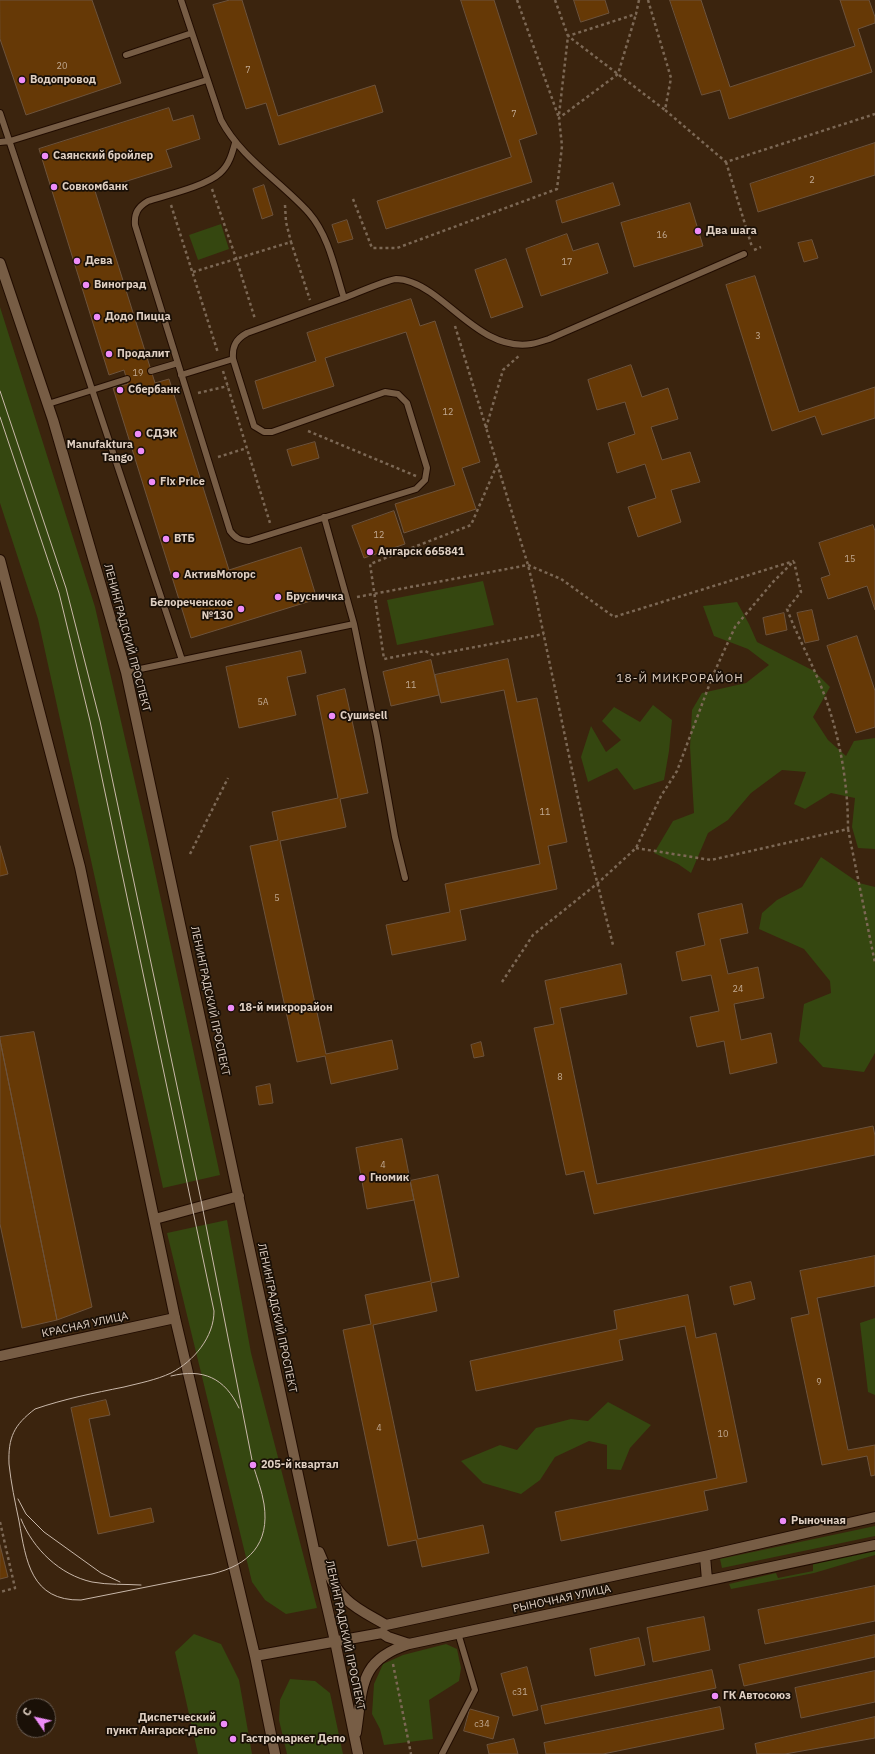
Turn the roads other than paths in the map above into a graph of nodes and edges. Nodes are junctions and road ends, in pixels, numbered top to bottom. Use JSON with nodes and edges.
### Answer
{"nodes":[{"id":1,"x":181,"y":0,"type":"edge"},
{"id":2,"x":192,"y":33,"type":"junction"},
{"id":3,"x":126,"y":55,"type":"dead end"},
{"id":4,"x":207,"y":80,"type":"junction"},
{"id":5,"x":0,"y":113,"type":"edge"},
{"id":6,"x":10,"y":141,"type":"junction"},
{"id":7,"x":0,"y":142,"type":"edge"},
{"id":8,"x":235,"y":143,"type":"junction"},
{"id":9,"x":744,"y":254,"type":"dead end"},
{"id":10,"x":0,"y":263,"type":"edge"},
{"id":11,"x":344,"y":298,"type":"junction"},
{"id":12,"x":233,"y":359,"type":"junction"},
{"id":13,"x":178,"y":363,"type":"junction"},
{"id":14,"x":151,"y":371,"type":"dead end"},
{"id":15,"x":182,"y":375,"type":"junction"},
{"id":16,"x":127,"y":379,"type":"dead end"},
{"id":17,"x":93,"y":390,"type":"junction"},
{"id":18,"x":48,"y":404,"type":"junction"},
{"id":19,"x":324,"y":517,"type":"junction"},
{"id":20,"x":0,"y":560,"type":"edge"},
{"id":21,"x":354,"y":624,"type":"junction"},
{"id":22,"x":182,"y":660,"type":"junction"},
{"id":23,"x":126,"y":672,"type":"junction"},
{"id":24,"x":405,"y":878,"type":"dead end"},
{"id":25,"x":239,"y":1196,"type":"junction"},
{"id":26,"x":155,"y":1219,"type":"junction"},
{"id":27,"x":175,"y":1318,"type":"junction"},
{"id":28,"x":0,"y":1356,"type":"edge"},
{"id":29,"x":875,"y":1517,"type":"edge"},
{"id":30,"x":311,"y":1534,"type":"junction"},
{"id":31,"x":875,"y":1545,"type":"edge"},
{"id":32,"x":705,"y":1556,"type":"junction"},
{"id":33,"x":707,"y":1580,"type":"junction"},
{"id":34,"x":384,"y":1629,"type":"junction"},
{"id":35,"x":458,"y":1634,"type":"junction"},
{"id":36,"x":335,"y":1640,"type":"junction"},
{"id":37,"x":409,"y":1644,"type":"junction"},
{"id":38,"x":255,"y":1656,"type":"junction"},
{"id":39,"x":355,"y":1741,"type":"junction"},
{"id":40,"x":275,"y":1754,"type":"edge"},
{"id":41,"x":358,"y":1754,"type":"edge"},
{"id":42,"x":442,"y":1754,"type":"edge"}],
"edges":[{"from":1,"to":2,"type":"lane"},
{"from":2,"to":3,"type":"lane"},
{"from":2,"to":4,"type":"lane"},
{"from":4,"to":6,"type":"lane"},
{"from":4,"to":8,"type":"lane"},
{"from":5,"to":6,"type":"lane"},
{"from":6,"to":7,"type":"lane"},
{"from":6,"to":17,"type":"lane"},
{"from":8,"to":11,"type":"lane"},
{"from":8,"to":13,"type":"lane"},
{"from":9,"to":11,"type":"lane"},
{"from":10,"to":18,"type":"main road","name":"ЛЕНИНГРАДСКИЙ ПРОСПЕКТ"},
{"from":11,"to":12,"type":"lane"},
{"from":12,"to":15,"type":"lane"},
{"from":12,"to":19,"type":"lane"},
{"from":13,"to":14,"type":"lane"},
{"from":13,"to":15,"type":"lane"},
{"from":15,"to":19,"type":"lane"},
{"from":16,"to":17,"type":"lane"},
{"from":17,"to":18,"type":"lane"},
{"from":17,"to":22,"type":"lane"},
{"from":18,"to":23,"type":"main road","name":"ЛЕНИНГРАДСКИЙ ПРОСПЕКТ"},
{"from":19,"to":21,"type":"lane"},
{"from":20,"to":26,"type":"main road"},
{"from":21,"to":22,"type":"lane"},
{"from":21,"to":24,"type":"lane"},
{"from":22,"to":23,"type":"lane"},
{"from":23,"to":25,"type":"main road","name":"ЛЕНИНГРАДСКИЙ ПРОСПЕКТ"},
{"from":25,"to":26,"type":"main road"},
{"from":25,"to":30,"type":"main road","name":"ЛЕНИНГРАДСКИЙ ПРОСПЕКТ"},
{"from":26,"to":27,"type":"main road"},
{"from":27,"to":28,"type":"main road","name":"КРАСНАЯ УЛИЦА"},
{"from":27,"to":38,"type":"main road"},
{"from":29,"to":32,"type":"main road","name":"РЫНОЧНАЯ УЛИЦА"},
{"from":30,"to":34,"type":"main road"},
{"from":30,"to":36,"type":"main road","name":"ЛЕНИНГРАДСКИЙ ПРОСПЕКТ"},
{"from":31,"to":33,"type":"main road","name":"РЫНОЧНАЯ УЛИЦА"},
{"from":32,"to":33,"type":"main road"},
{"from":32,"to":34,"type":"main road","name":"РЫНОЧНАЯ УЛИЦА"},
{"from":33,"to":35,"type":"main road","name":"РЫНОЧНАЯ УЛИЦА"},
{"from":34,"to":36,"type":"main road","name":"РЫНОЧНАЯ УЛИЦА"},
{"from":34,"to":37,"type":"main road","name":"РЫНОЧНАЯ УЛИЦА"},
{"from":35,"to":37,"type":"main road","name":"РЫНОЧНАЯ УЛИЦА"},
{"from":35,"to":42,"type":"lane"},
{"from":36,"to":38,"type":"main road","name":"РЫНОЧНАЯ УЛИЦА"},
{"from":36,"to":39,"type":"main road","name":"ЛЕНИНГРАДСКИЙ ПРОСПЕКТ"},
{"from":37,"to":39,"type":"main road"},
{"from":38,"to":40,"type":"main road"},
{"from":39,"to":41,"type":"main road","name":"ЛЕНИНГРАДСКИЙ ПРОСПЕКТ"}]}
